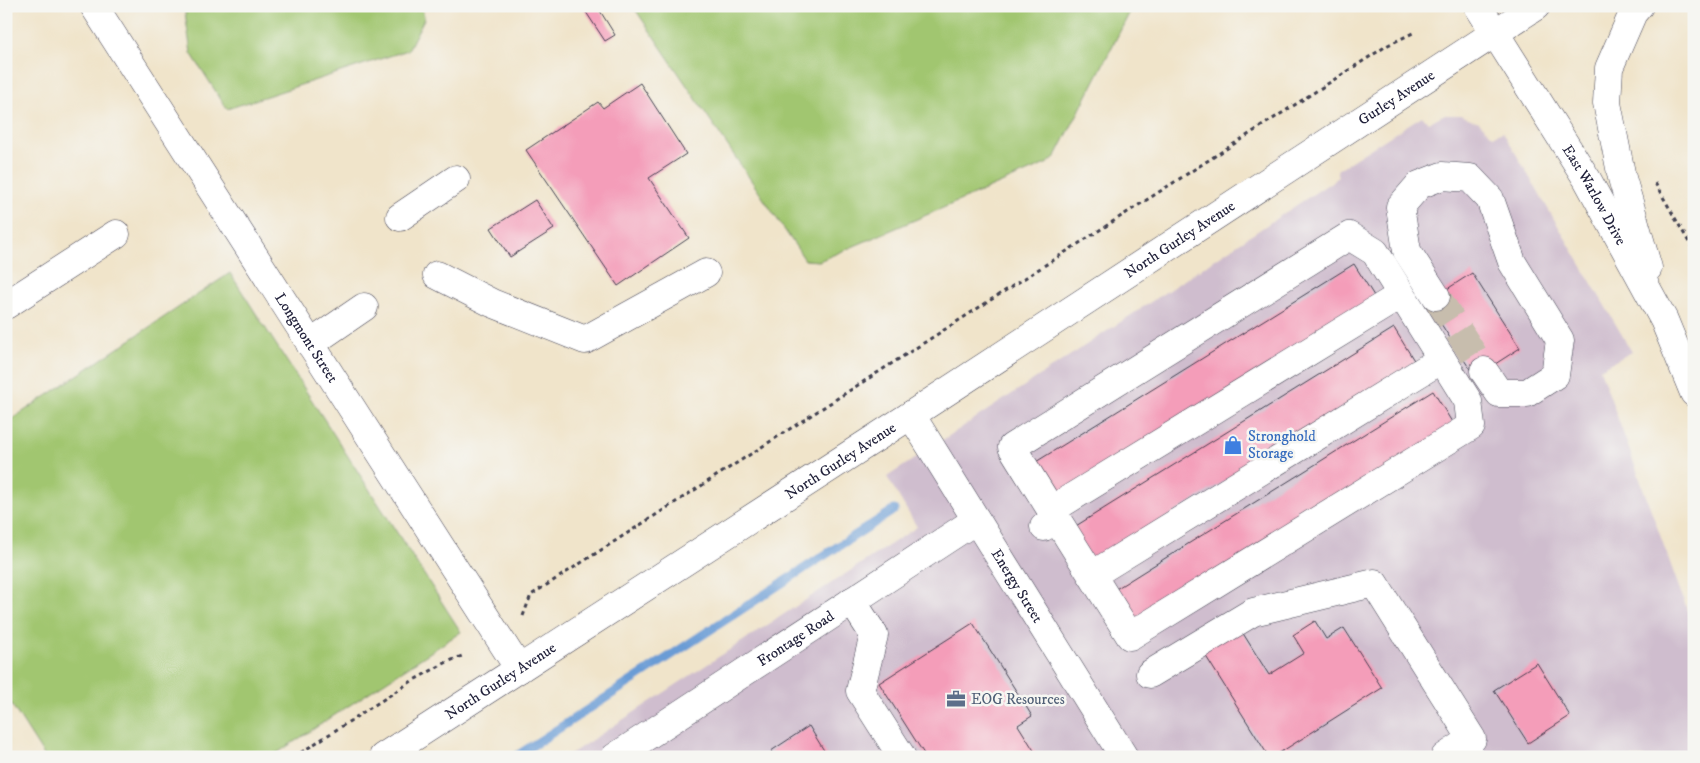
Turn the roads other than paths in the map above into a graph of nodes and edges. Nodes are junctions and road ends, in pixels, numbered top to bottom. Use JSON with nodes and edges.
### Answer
{"nodes":[{"id":1,"x":94,"y":6,"type":"edge"},
{"id":2,"x":1478,"y":6,"type":"edge"},
{"id":3,"x":1536,"y":6,"type":"edge"},
{"id":4,"x":1639,"y":6,"type":"edge"},
{"id":5,"x":1494,"y":33,"type":"junction"},
{"id":6,"x":1297,"y":163,"type":"joint"},
{"id":7,"x":456,"y":179,"type":"dead end"},
{"id":8,"x":400,"y":217,"type":"dead end"},
{"id":9,"x":116,"y":234,"type":"dead end"},
{"id":10,"x":706,"y":273,"type":"dead end"},
{"id":11,"x":436,"y":276,"type":"dead end"},
{"id":12,"x":1401,"y":295,"type":"junction"},
{"id":13,"x":1436,"y":296,"type":"tunnel mouth"},
{"id":14,"x":6,"y":305,"type":"edge"},
{"id":15,"x":364,"y":307,"type":"dead end"},
{"id":16,"x":1664,"y":320,"type":"junction"},
{"id":17,"x":310,"y":344,"type":"junction"},
{"id":18,"x":1442,"y":359,"type":"junction"},
{"id":19,"x":1484,"y":371,"type":"tunnel mouth"},
{"id":20,"x":1694,"y":393,"type":"edge"},
{"id":21,"x":911,"y":415,"type":"junction"},
{"id":22,"x":1050,"y":518,"type":"junction"},
{"id":23,"x":976,"y":520,"type":"junction"},
{"id":24,"x":1092,"y":575,"type":"junction"},
{"id":25,"x":852,"y":601,"type":"junction"},
{"id":26,"x":519,"y":669,"type":"junction"},
{"id":27,"x":1150,"y":674,"type":"dead end"},
{"id":28,"x":383,"y":757,"type":"edge"},
{"id":29,"x":616,"y":757,"type":"edge"},
{"id":30,"x":902,"y":757,"type":"edge"},
{"id":31,"x":1124,"y":757,"type":"edge"},
{"id":32,"x":1445,"y":757,"type":"edge"}],
"edges":[{"from":1,"to":17,"type":"street","name":"Longmont Street"},
{"from":2,"to":5,"type":"street","name":"East Warlow Drive"},
{"from":3,"to":5,"type":"street"},
{"from":4,"to":16,"type":"street"},
{"from":5,"to":6,"type":"street","name":"Gurley Avenue"},
{"from":5,"to":16,"type":"street","name":"East Warlow Drive"},
{"from":6,"to":21,"type":"street","name":"North Gurley Avenue"},
{"from":7,"to":8,"type":"street"},
{"from":9,"to":14,"type":"street"},
{"from":10,"to":11,"type":"street"},
{"from":12,"to":18,"type":"street"},
{"from":12,"to":22,"type":"street"},
{"from":12,"to":22,"type":"street"},
{"from":13,"to":19,"type":"street"},
{"from":15,"to":17,"type":"street"},
{"from":16,"to":20,"type":"street","name":"East Warlow Drive"},
{"from":17,"to":26,"type":"street","name":"Longmont Street"},
{"from":18,"to":24,"type":"street"},
{"from":18,"to":24,"type":"street"},
{"from":21,"to":23,"type":"street","name":"Energy Street"},
{"from":21,"to":26,"type":"street","name":"North Gurley Avenue"},
{"from":22,"to":24,"type":"street"},
{"from":23,"to":25,"type":"street","name":"Frontage Road"},
{"from":23,"to":31,"type":"street","name":"Energy Street"},
{"from":25,"to":29,"type":"street","name":"Frontage Road"},
{"from":25,"to":30,"type":"street"},
{"from":26,"to":28,"type":"street","name":"North Gurley Avenue"},
{"from":27,"to":32,"type":"street"}]}
